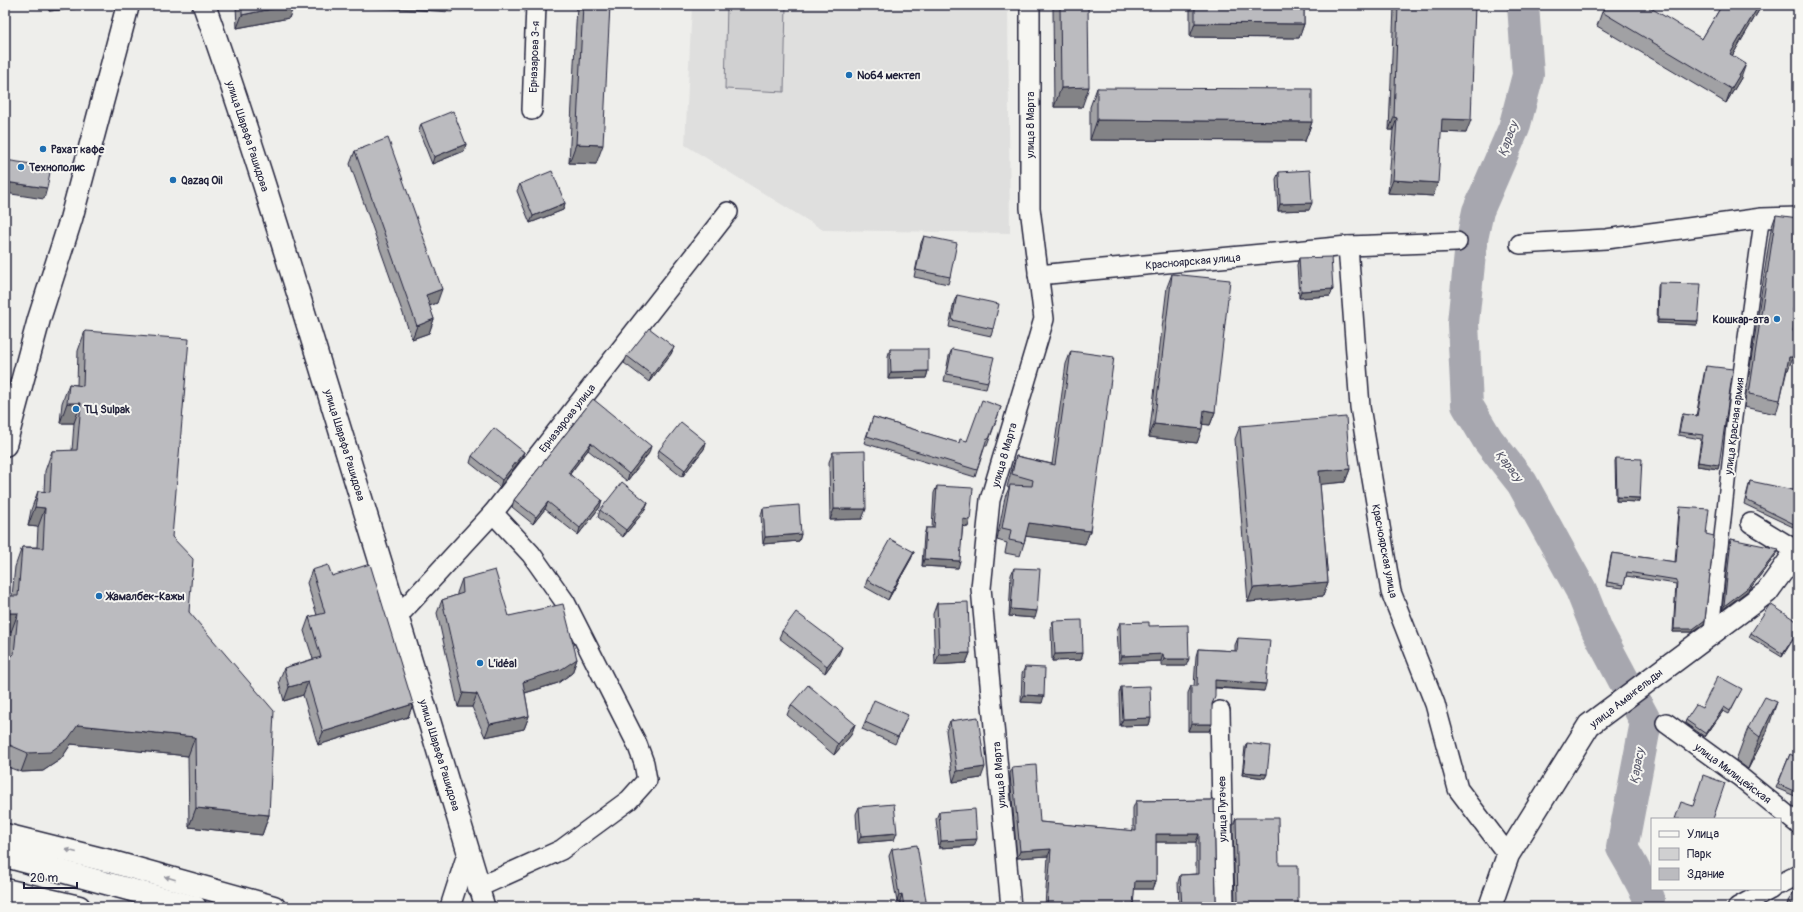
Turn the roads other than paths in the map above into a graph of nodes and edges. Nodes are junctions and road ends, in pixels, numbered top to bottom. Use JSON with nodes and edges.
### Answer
{"nodes":[{"id":1,"x":128,"y":5,"type":"edge"},
{"id":2,"x":204,"y":5,"type":"edge"},
{"id":3,"x":536,"y":5,"type":"edge"},
{"id":4,"x":1030,"y":5,"type":"edge"},
{"id":5,"x":532,"y":110,"type":"dead end"},
{"id":6,"x":728,"y":212,"type":"dead end"},
{"id":7,"x":1798,"y":217,"type":"edge"},
{"id":8,"x":1762,"y":218,"type":"junction"},
{"id":9,"x":1457,"y":242,"type":"dead end"},
{"id":10,"x":1520,"y":244,"type":"dead end"},
{"id":11,"x":1348,"y":246,"type":"junction"},
{"id":12,"x":1038,"y":275,"type":"junction"},
{"id":13,"x":5,"y":445,"type":"edge"},
{"id":14,"x":493,"y":513,"type":"junction"},
{"id":15,"x":1751,"y":523,"type":"dead end"},
{"id":16,"x":1798,"y":550,"type":"edge"},
{"id":17,"x":398,"y":616,"type":"junction"},
{"id":18,"x":1711,"y":635,"type":"junction"},
{"id":19,"x":1220,"y":711,"type":"dead end"},
{"id":20,"x":1666,"y":723,"type":"dead end"},
{"id":21,"x":1798,"y":824,"type":"edge"},
{"id":22,"x":5,"y":835,"type":"edge"},
{"id":23,"x":468,"y":851,"type":"junction"},
{"id":24,"x":1508,"y":855,"type":"junction"},
{"id":25,"x":5,"y":856,"type":"edge"},
{"id":26,"x":1798,"y":875,"type":"edge"},
{"id":27,"x":1781,"y":884,"type":"edge"},
{"id":28,"x":5,"y":890,"type":"edge"},
{"id":29,"x":1769,"y":890,"type":"edge"},
{"id":30,"x":482,"y":897,"type":"edge"},
{"id":31,"x":79,"y":907,"type":"edge"},
{"id":32,"x":195,"y":907,"type":"edge"},
{"id":33,"x":274,"y":907,"type":"edge"},
{"id":34,"x":450,"y":907,"type":"edge"},
{"id":35,"x":1011,"y":907,"type":"edge"},
{"id":36,"x":1224,"y":907,"type":"edge"},
{"id":37,"x":1490,"y":907,"type":"edge"},
{"id":38,"x":1738,"y":907,"type":"edge"}],
"edges":[{"from":1,"to":13,"type":"main road"},
{"from":2,"to":17,"type":"main road","name":"улица Шарафа Рашидова"},
{"from":3,"to":5,"type":"street","name":"Ерназарова 3-я"},
{"from":4,"to":12,"type":"street","name":"улица 8 Марта"},
{"from":6,"to":14,"type":"street","name":"Ерназарова улица"},
{"from":7,"to":8,"type":"street"},
{"from":8,"to":10,"type":"street"},
{"from":8,"to":18,"type":"street","name":"улица Красная армия"},
{"from":9,"to":11,"type":"street","name":"Красноярская улица"},
{"from":11,"to":12,"type":"street","name":"Красноярская улица"},
{"from":11,"to":24,"type":"street","name":"Красноярская улица"},
{"from":12,"to":35,"type":"street","name":"улица 8 Марта"},
{"from":14,"to":17,"type":"street","name":"Ерназарова улица"},
{"from":14,"to":30,"type":"street"},
{"from":15,"to":16,"type":"street"},
{"from":16,"to":18,"type":"main road","name":"улица Амангельды"},
{"from":17,"to":23,"type":"main road","name":"улица Шарафа Рашидова"},
{"from":18,"to":24,"type":"main road","name":"улица Амангельды"},
{"from":19,"to":36,"type":"street","name":"улица Пугачев"},
{"from":20,"to":21,"type":"street","name":"улица Милицейская"},
{"from":33,"to":22,"type":"main road","one_way":true},
{"from":23,"to":30,"type":"main road","name":"улица Шарафа Рашидова"},
{"from":23,"to":34,"type":"street"},
{"from":24,"to":37,"type":"main road","name":"улица Амангельды"},
{"from":25,"to":32,"type":"main road"},
{"from":26,"to":27,"type":"street"},
{"from":28,"to":31,"type":"main road"},
{"from":29,"to":38,"type":"street"}]}
